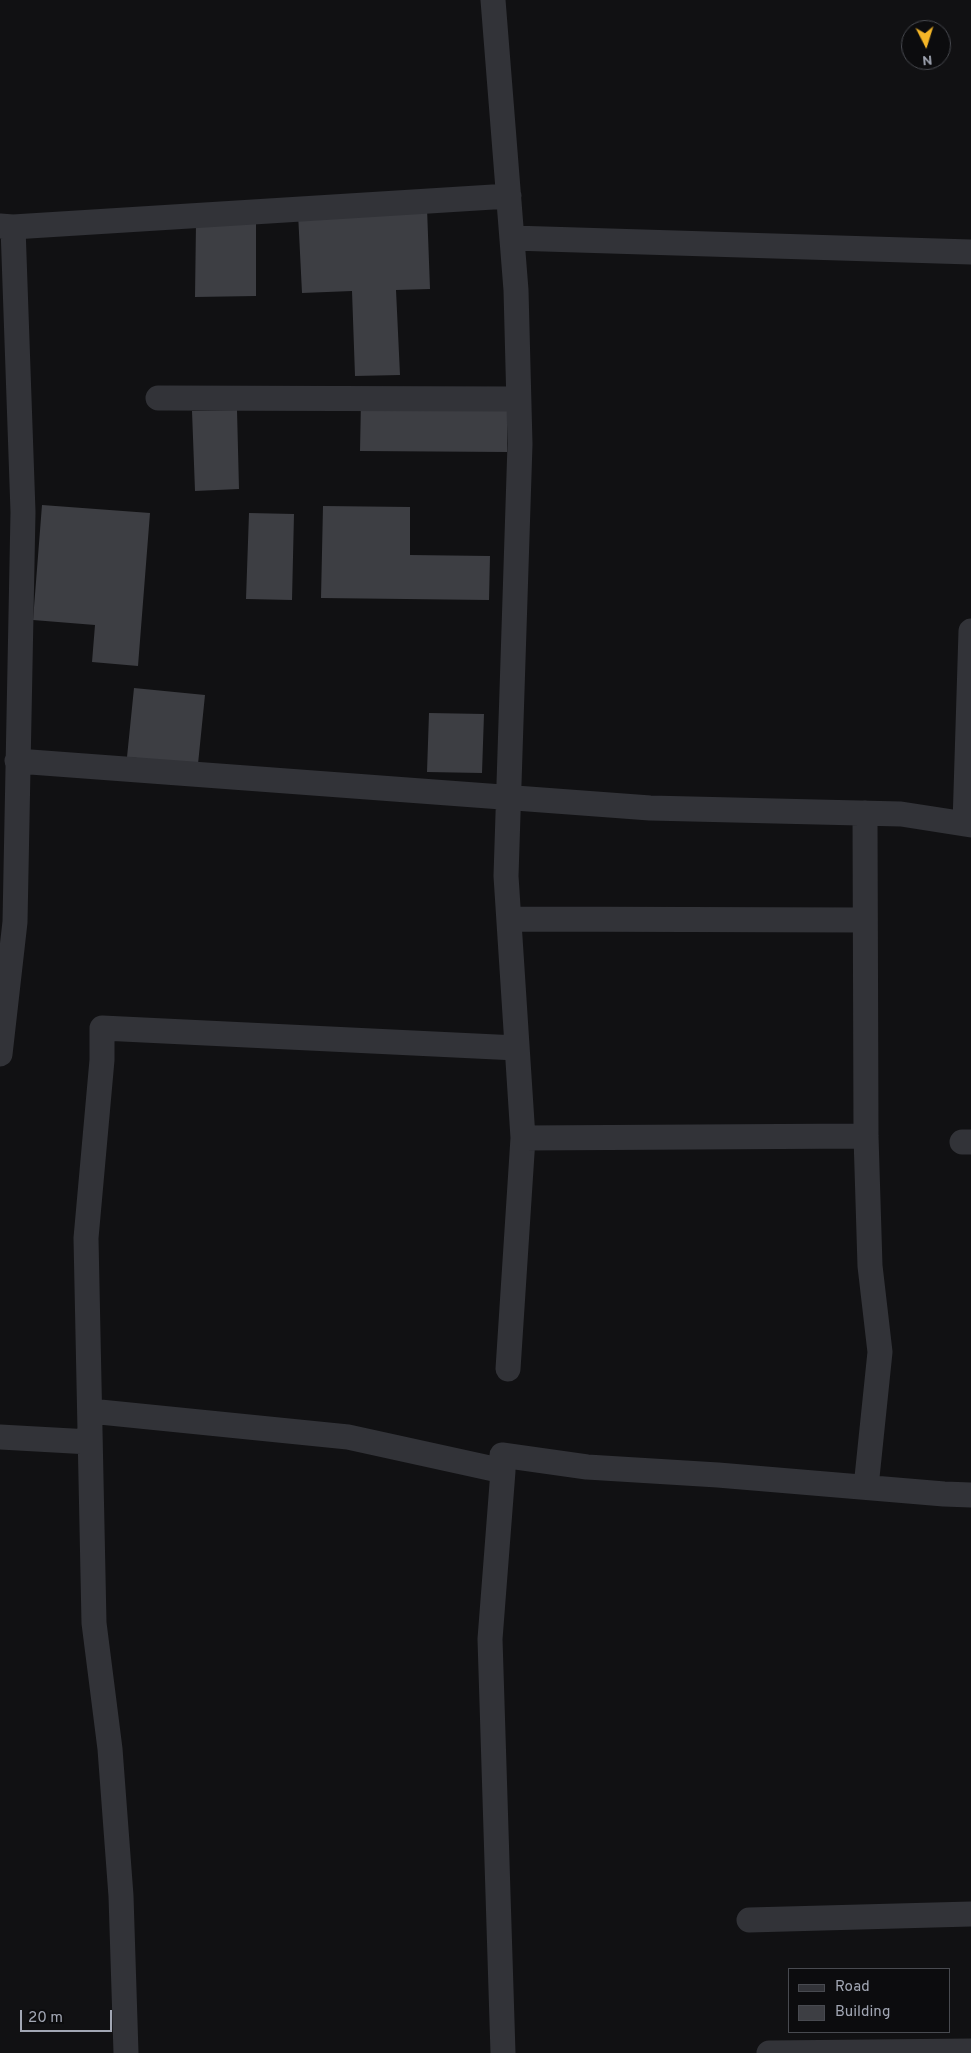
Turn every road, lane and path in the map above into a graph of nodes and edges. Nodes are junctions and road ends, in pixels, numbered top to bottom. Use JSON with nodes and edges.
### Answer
{"nodes":[{"id":1,"x":493,"y":0,"type":"edge"},
{"id":2,"x":509,"y":196,"type":"junction"},
{"id":3,"x":7,"y":227,"type":"edge"},
{"id":4,"x":512,"y":238,"type":"junction"},
{"id":5,"x":971,"y":252,"type":"edge"},
{"id":6,"x":158,"y":398,"type":"dead end"},
{"id":7,"x":518,"y":399,"type":"junction"},
{"id":8,"x":971,"y":631,"type":"edge"},
{"id":9,"x":17,"y":761,"type":"junction"},
{"id":10,"x":508,"y":798,"type":"junction"},
{"id":11,"x":865,"y":813,"type":"junction"},
{"id":12,"x":968,"y":824,"type":"edge"},
{"id":13,"x":509,"y":919,"type":"junction"},
{"id":14,"x":864,"y":920,"type":"junction"},
{"id":15,"x":2,"y":1005,"type":"edge"},
{"id":16,"x":517,"y":1048,"type":"junction"},
{"id":17,"x":0,"y":1054,"type":"edge"},
{"id":18,"x":866,"y":1136,"type":"junction"},
{"id":19,"x":523,"y":1138,"type":"junction"},
{"id":20,"x":508,"y":1369,"type":"dead end"},
{"id":21,"x":90,"y":1412,"type":"junction"},
{"id":22,"x":0,"y":1438,"type":"edge"},
{"id":23,"x":90,"y":1442,"type":"junction"},
{"id":24,"x":503,"y":1471,"type":"junction"},
{"id":25,"x":866,"y":1487,"type":"junction"},
{"id":26,"x":971,"y":1495,"type":"edge"},
{"id":27,"x":971,"y":1914,"type":"edge"},
{"id":28,"x":749,"y":1920,"type":"dead end"},
{"id":29,"x":971,"y":2051,"type":"edge"},
{"id":30,"x":126,"y":2053,"type":"edge"},
{"id":31,"x":503,"y":2053,"type":"edge"},
{"id":32,"x":769,"y":2053,"type":"edge"}],
"edges":[{"from":1,"to":2,"type":"street"},
{"from":2,"to":3,"type":"street"},
{"from":2,"to":4,"type":"street"},
{"from":3,"to":9,"type":"street"},
{"from":4,"to":5,"type":"street"},
{"from":4,"to":7,"type":"street"},
{"from":6,"to":7,"type":"street"},
{"from":7,"to":10,"type":"street"},
{"from":8,"to":12,"type":"street"},
{"from":9,"to":10,"type":"street"},
{"from":9,"to":15,"type":"street"},
{"from":10,"to":11,"type":"street"},
{"from":10,"to":13,"type":"street"},
{"from":11,"to":12,"type":"street"},
{"from":11,"to":14,"type":"street"},
{"from":13,"to":14,"type":"street"},
{"from":13,"to":16,"type":"street"},
{"from":14,"to":18,"type":"street"},
{"from":15,"to":17,"type":"street"},
{"from":16,"to":19,"type":"street"},
{"from":16,"to":21,"type":"street"},
{"from":18,"to":19,"type":"street"},
{"from":18,"to":25,"type":"street"},
{"from":19,"to":20,"type":"street"},
{"from":21,"to":23,"type":"street"},
{"from":21,"to":24,"type":"street"},
{"from":22,"to":23,"type":"street"},
{"from":23,"to":30,"type":"street"},
{"from":24,"to":25,"type":"street"},
{"from":24,"to":31,"type":"street"},
{"from":25,"to":26,"type":"street"},
{"from":27,"to":28,"type":"street"},
{"from":29,"to":32,"type":"street"}]}
